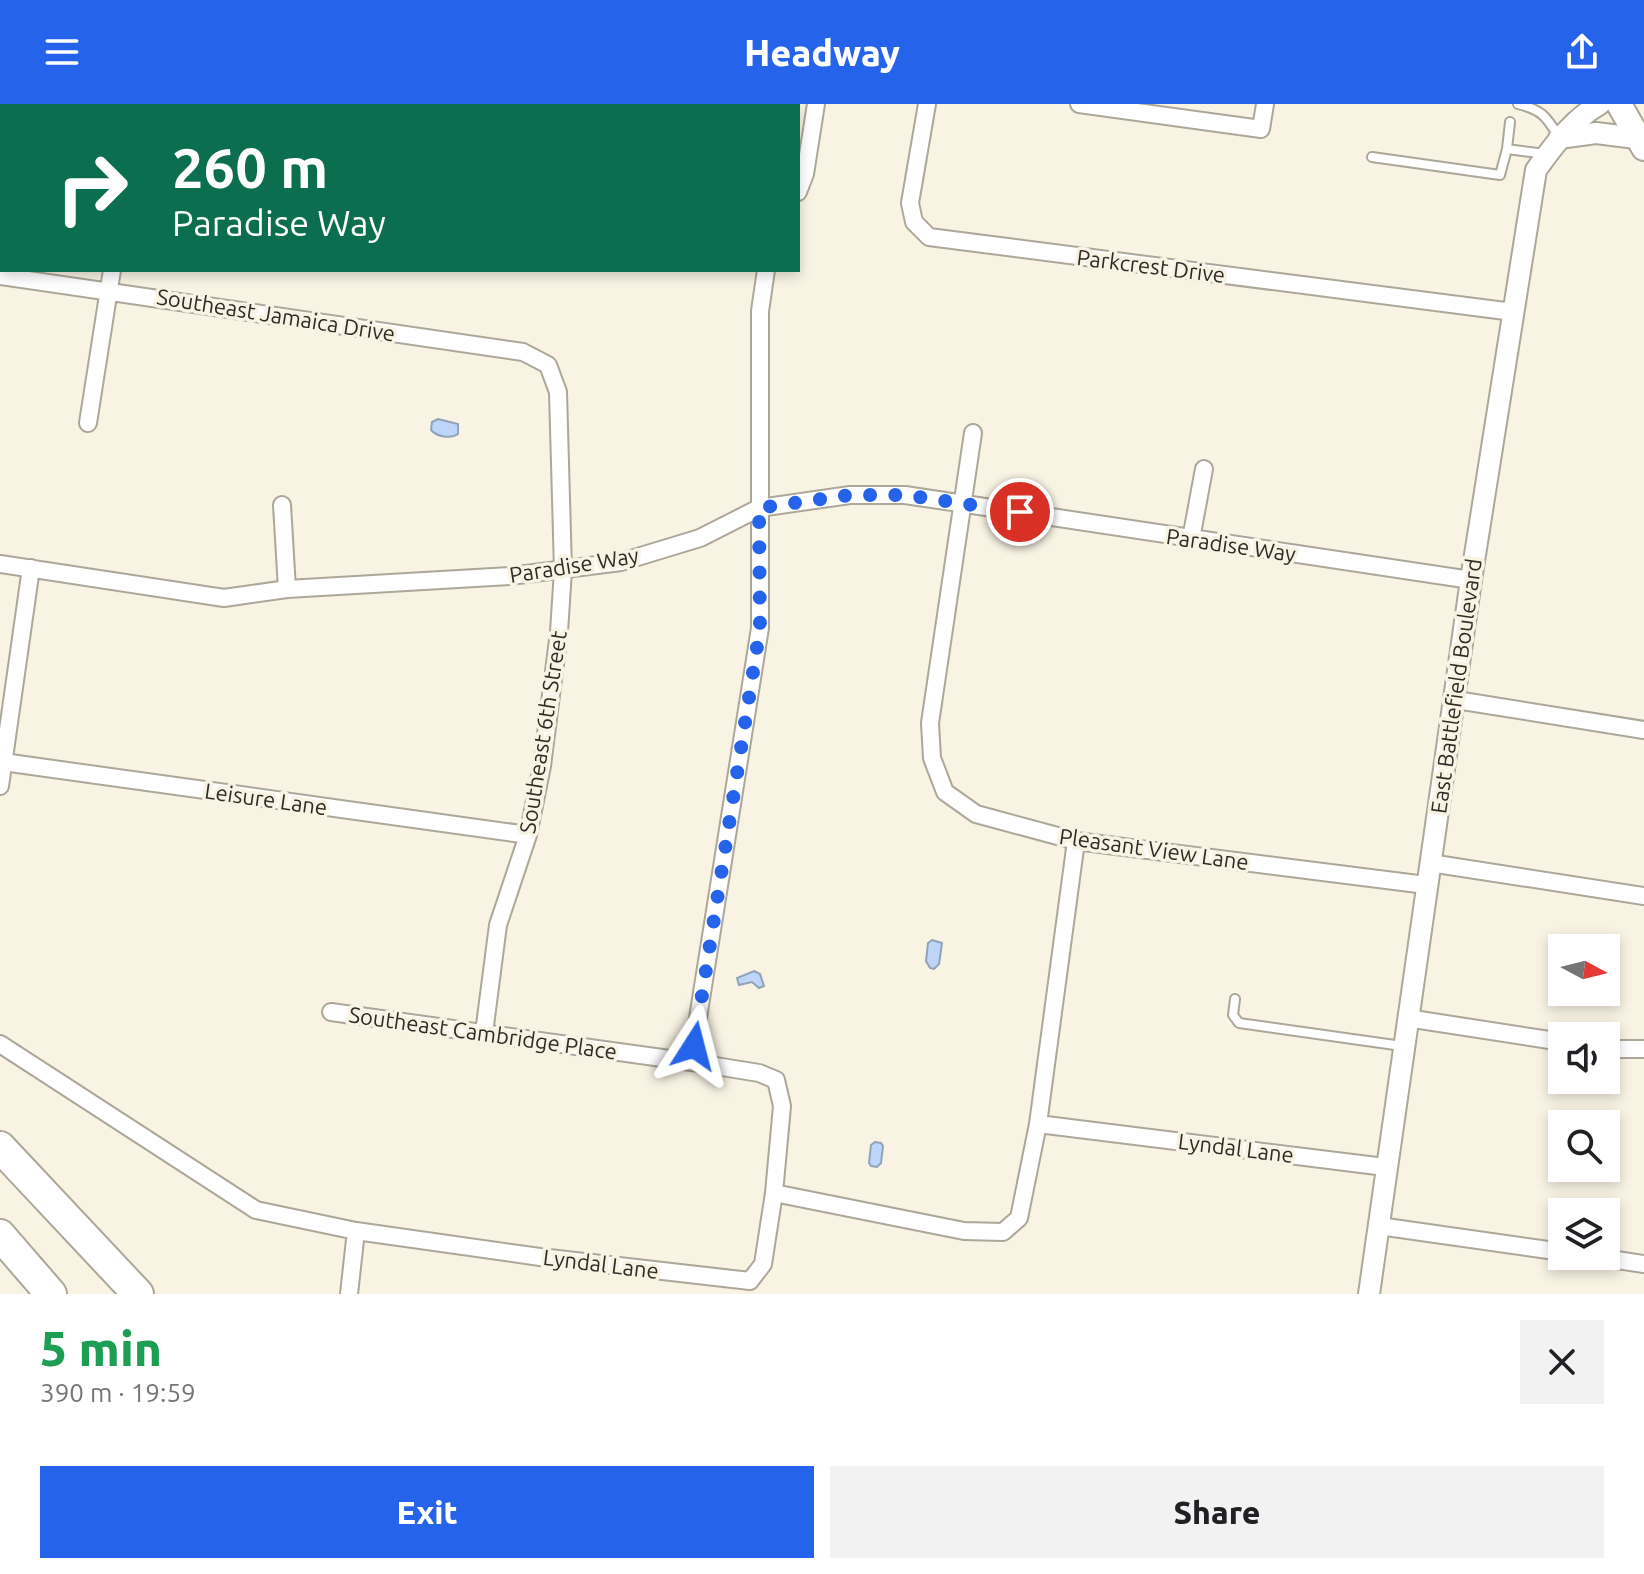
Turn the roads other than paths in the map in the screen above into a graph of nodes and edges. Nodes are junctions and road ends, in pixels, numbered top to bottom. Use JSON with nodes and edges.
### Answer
{"nodes":[{"id":1,"x":816,"y":104,"type":"edge"},
{"id":2,"x":927,"y":104,"type":"edge"},
{"id":3,"x":1265,"y":104,"type":"edge"},
{"id":4,"x":1518,"y":104,"type":"edge"},
{"id":5,"x":1600,"y":104,"type":"edge"},
{"id":6,"x":1619,"y":104,"type":"edge"},
{"id":7,"x":1090,"y":105,"type":"edge"},
{"id":8,"x":1510,"y":122,"type":"dead end"},
{"id":9,"x":1640,"y":143,"type":"edge"},
{"id":10,"x":1553,"y":146,"type":"junction"},
{"id":11,"x":1507,"y":149,"type":"junction"},
{"id":12,"x":1372,"y":157,"type":"dead end"},
{"id":13,"x":800,"y":187,"type":"edge"},
{"id":14,"x":112,"y":272,"type":"edge"},
{"id":15,"x":766,"y":272,"type":"edge"},
{"id":16,"x":0,"y":276,"type":"edge"},
{"id":17,"x":109,"y":289,"type":"junction"},
{"id":18,"x":1513,"y":312,"type":"junction"},
{"id":19,"x":548,"y":365,"type":"joint"},
{"id":20,"x":88,"y":423,"type":"dead end"},
{"id":21,"x":973,"y":433,"type":"dead end"},
{"id":22,"x":1204,"y":469,"type":"dead end"},
{"id":23,"x":963,"y":503,"type":"junction"},
{"id":24,"x":282,"y":505,"type":"dead end"},
{"id":25,"x":759,"y":508,"type":"junction"},
{"id":26,"x":1191,"y":539,"type":"junction"},
{"id":27,"x":0,"y":564,"type":"edge"},
{"id":28,"x":31,"y":568,"type":"junction"},
{"id":29,"x":563,"y":570,"type":"junction"},
{"id":30,"x":1471,"y":580,"type":"junction"},
{"id":31,"x":287,"y":589,"type":"junction"},
{"id":32,"x":1456,"y":700,"type":"junction"},
{"id":33,"x":1644,"y":730,"type":"edge"},
{"id":34,"x":3,"y":762,"type":"junction"},
{"id":35,"x":0,"y":786,"type":"edge"},
{"id":36,"x":528,"y":835,"type":"junction"},
{"id":37,"x":1076,"y":841,"type":"junction"},
{"id":38,"x":1430,"y":863,"type":"junction"},
{"id":39,"x":1426,"y":885,"type":"junction"},
{"id":40,"x":1644,"y":896,"type":"edge"},
{"id":41,"x":1235,"y":999,"type":"dead end"},
{"id":42,"x":331,"y":1012,"type":"dead end"},
{"id":43,"x":1407,"y":1018,"type":"junction"},
{"id":44,"x":484,"y":1033,"type":"junction"},
{"id":45,"x":1548,"y":1040,"type":"edge"},
{"id":46,"x":0,"y":1044,"type":"edge"},
{"id":47,"x":1403,"y":1046,"type":"junction"},
{"id":48,"x":1620,"y":1049,"type":"edge"},
{"id":49,"x":1644,"y":1049,"type":"edge"},
{"id":50,"x":691,"y":1062,"type":"junction"},
{"id":51,"x":1038,"y":1124,"type":"junction"},
{"id":52,"x":0,"y":1147,"type":"edge"},
{"id":53,"x":1385,"y":1167,"type":"junction"},
{"id":54,"x":774,"y":1193,"type":"junction"},
{"id":55,"x":1379,"y":1226,"type":"junction"},
{"id":56,"x":356,"y":1231,"type":"junction"},
{"id":57,"x":0,"y":1235,"type":"edge"},
{"id":58,"x":1548,"y":1250,"type":"edge"},
{"id":59,"x":0,"y":1259,"type":"edge"},
{"id":60,"x":1620,"y":1260,"type":"edge"},
{"id":61,"x":1644,"y":1264,"type":"edge"},
{"id":62,"x":41,"y":1294,"type":"edge"},
{"id":63,"x":51,"y":1294,"type":"edge"},
{"id":64,"x":138,"y":1294,"type":"edge"},
{"id":65,"x":349,"y":1294,"type":"edge"},
{"id":66,"x":1369,"y":1294,"type":"edge"}],
"edges":[{"from":1,"to":13,"type":"street"},
{"from":2,"to":18,"type":"street","name":"Parkcrest Drive"},
{"from":3,"to":7,"type":"street"},
{"from":4,"to":10,"type":"lane"},
{"from":5,"to":10,"type":"street","name":"East Battlefield Boulevard"},
{"from":6,"to":9,"type":"main road"},
{"from":8,"to":11,"type":"lane"},
{"from":9,"to":10,"type":"street"},
{"from":10,"to":11,"type":"lane"},
{"from":10,"to":18,"type":"street","name":"East Battlefield Boulevard"},
{"from":11,"to":12,"type":"lane"},
{"from":14,"to":17,"type":"street"},
{"from":15,"to":25,"type":"street"},
{"from":16,"to":17,"type":"street","name":"Southeast Jamaica Drive"},
{"from":17,"to":19,"type":"street","name":"Southeast Jamaica Drive"},
{"from":17,"to":20,"type":"street"},
{"from":18,"to":30,"type":"street","name":"East Battlefield Boulevard"},
{"from":19,"to":29,"type":"street","name":"Southeast 6th Street"},
{"from":21,"to":23,"type":"street","name":"Pleasant View Lane"},
{"from":22,"to":26,"type":"street"},
{"from":23,"to":25,"type":"street","name":"Paradise Way"},
{"from":23,"to":26,"type":"street","name":"Paradise Way"},
{"from":23,"to":37,"type":"street","name":"Pleasant View Lane"},
{"from":24,"to":31,"type":"street"},
{"from":25,"to":29,"type":"street","name":"Paradise Way"},
{"from":25,"to":50,"type":"street"},
{"from":26,"to":30,"type":"street","name":"Paradise Way"},
{"from":27,"to":28,"type":"street","name":"Paradise Way"},
{"from":28,"to":31,"type":"street","name":"Paradise Way"},
{"from":28,"to":34,"type":"street"},
{"from":29,"to":31,"type":"street","name":"Paradise Way"},
{"from":29,"to":36,"type":"street","name":"Southeast 6th Street"},
{"from":30,"to":32,"type":"street","name":"East Battlefield Boulevard"},
{"from":32,"to":33,"type":"street"},
{"from":32,"to":38,"type":"street","name":"East Battlefield Boulevard"},
{"from":34,"to":35,"type":"street"},
{"from":34,"to":36,"type":"street","name":"Leisure Lane"},
{"from":36,"to":44,"type":"street","name":"Southeast 6th Street"},
{"from":37,"to":39,"type":"street","name":"Pleasant View Lane"},
{"from":37,"to":51,"type":"street"},
{"from":38,"to":39,"type":"street","name":"East Battlefield Boulevard"},
{"from":38,"to":40,"type":"street"},
{"from":39,"to":43,"type":"street","name":"East Battlefield Boulevard"},
{"from":41,"to":47,"type":"lane"},
{"from":42,"to":44,"type":"street","name":"Southeast Cambridge Place"},
{"from":43,"to":45,"type":"street"},
{"from":43,"to":47,"type":"street","name":"East Battlefield Boulevard"},
{"from":44,"to":50,"type":"street","name":"Southeast Cambridge Place"},
{"from":46,"to":56,"type":"street","name":"Lyndal Lane"},
{"from":47,"to":53,"type":"street","name":"East Battlefield Boulevard"},
{"from":48,"to":49,"type":"street"},
{"from":50,"to":54,"type":"street","name":"Southeast Cambridge Place"},
{"from":51,"to":53,"type":"street","name":"Lyndal Lane"},
{"from":51,"to":54,"type":"street"},
{"from":52,"to":64,"type":"highway"},
{"from":53,"to":55,"type":"street","name":"East Battlefield Boulevard"},
{"from":54,"to":56,"type":"street","name":"Lyndal Lane"},
{"from":55,"to":58,"type":"street"},
{"from":55,"to":66,"type":"street","name":"East Battlefield Boulevard"},
{"from":56,"to":65,"type":"street"},
{"from":57,"to":63,"type":"highway"},
{"from":59,"to":62,"type":"highway"},
{"from":60,"to":61,"type":"street"}]}
